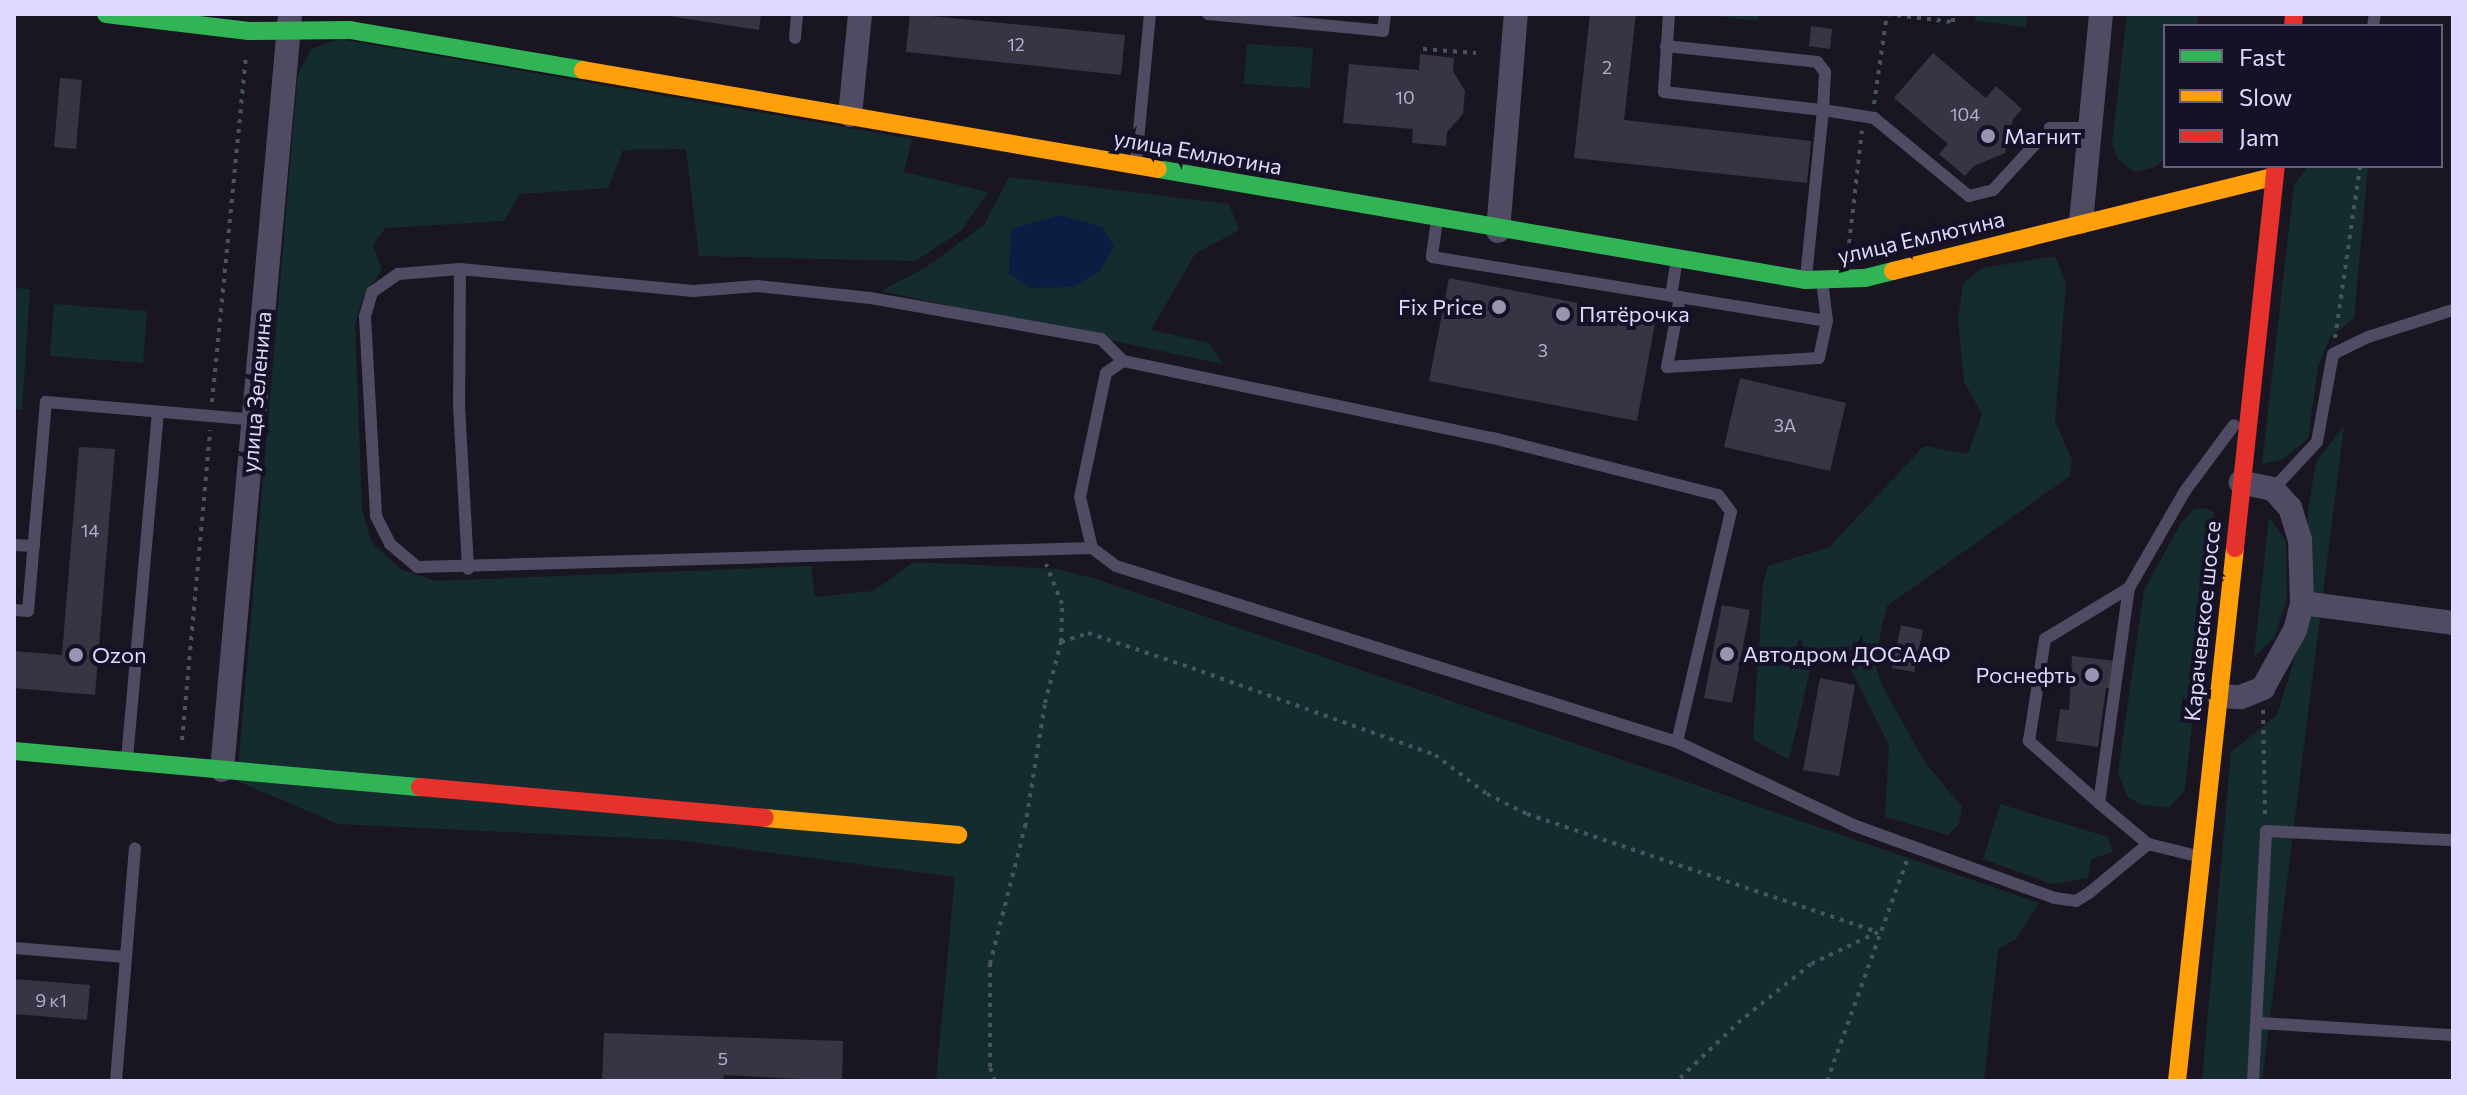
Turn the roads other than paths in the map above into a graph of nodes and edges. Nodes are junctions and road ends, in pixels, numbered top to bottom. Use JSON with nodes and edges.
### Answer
{"nodes":[{"id":1,"x":106,"y":14,"type":"edge"},
{"id":2,"x":797,"y":14,"type":"edge"},
{"id":3,"x":860,"y":14,"type":"edge"},
{"id":4,"x":1150,"y":14,"type":"edge"},
{"id":5,"x":1208,"y":14,"type":"edge"},
{"id":6,"x":1385,"y":14,"type":"edge"},
{"id":7,"x":1516,"y":14,"type":"edge"},
{"id":8,"x":1669,"y":14,"type":"edge"},
{"id":9,"x":2101,"y":14,"type":"edge"},
{"id":10,"x":1286,"y":18,"type":"edge"},
{"id":11,"x":290,"y":22,"type":"edge"},
{"id":12,"x":795,"y":38,"type":"dead end"},
{"id":13,"x":1666,"y":46,"type":"junction"},
{"id":14,"x":1823,"y":110,"type":"junction"},
{"id":15,"x":850,"y":115,"type":"junction"},
{"id":16,"x":2089,"y":128,"type":"junction"},
{"id":17,"x":1136,"y":165,"type":"junction"},
{"id":18,"x":2275,"y":171,"type":"edge"},
{"id":19,"x":1437,"y":220,"type":"junction"},
{"id":20,"x":2081,"y":222,"type":"junction"},
{"id":21,"x":1498,"y":231,"type":"junction"},
{"id":22,"x":1677,"y":260,"type":"junction"},
{"id":23,"x":460,"y":269,"type":"junction"},
{"id":24,"x":1814,"y":280,"type":"junction"},
{"id":25,"x":1675,"y":297,"type":"junction"},
{"id":26,"x":2453,"y":310,"type":"edge"},
{"id":27,"x":1827,"y":321,"type":"junction"},
{"id":28,"x":1123,"y":361,"type":"junction"},
{"id":29,"x":2250,"y":403,"type":"junction"},
{"id":30,"x":158,"y":412,"type":"junction"},
{"id":31,"x":254,"y":420,"type":"junction"},
{"id":32,"x":2241,"y":482,"type":"junction"},
{"id":33,"x":2273,"y":489,"type":"junction"},
{"id":34,"x":14,"y":545,"type":"edge"},
{"id":35,"x":34,"y":546,"type":"junction"},
{"id":36,"x":1092,"y":548,"type":"junction"},
{"id":37,"x":468,"y":569,"type":"junction"},
{"id":38,"x":2129,"y":588,"type":"junction"},
{"id":39,"x":2302,"y":603,"type":"junction"},
{"id":40,"x":14,"y":610,"type":"edge"},
{"id":41,"x":2453,"y":623,"type":"edge"},
{"id":42,"x":2219,"y":696,"type":"junction"},
{"id":43,"x":1677,"y":742,"type":"junction"},
{"id":44,"x":14,"y":751,"type":"edge"},
{"id":45,"x":127,"y":762,"type":"junction"},
{"id":46,"x":222,"y":770,"type":"junction"},
{"id":47,"x":2099,"y":803,"type":"junction"},
{"id":48,"x":958,"y":835,"type":"dead end"},
{"id":49,"x":2453,"y":840,"type":"edge"},
{"id":50,"x":2148,"y":844,"type":"junction"},
{"id":51,"x":135,"y":848,"type":"dead end"},
{"id":52,"x":2201,"y":857,"type":"junction"},
{"id":53,"x":14,"y":948,"type":"edge"},
{"id":54,"x":126,"y":957,"type":"junction"},
{"id":55,"x":2260,"y":1023,"type":"junction"},
{"id":56,"x":2453,"y":1035,"type":"edge"},
{"id":57,"x":116,"y":1081,"type":"edge"},
{"id":58,"x":2177,"y":1081,"type":"edge"},
{"id":59,"x":2253,"y":1081,"type":"edge"}],
"edges":[{"from":1,"to":11,"type":"main road","name":"улица Емлютина"},
{"from":2,"to":12,"type":"lane"},
{"from":3,"to":15,"type":"street"},
{"from":4,"to":17,"type":"lane"},
{"from":5,"to":10,"type":"lane"},
{"from":6,"to":10,"type":"lane"},
{"from":7,"to":21,"type":"street"},
{"from":8,"to":13,"type":"lane"},
{"from":9,"to":16,"type":"street"},
{"from":11,"to":15,"type":"main road","name":"улица Емлютина"},
{"from":11,"to":31,"type":"street","name":"улица Зеленина"},
{"from":13,"to":14,"type":"lane"},
{"from":13,"to":14,"type":"lane"},
{"from":14,"to":16,"type":"lane"},
{"from":14,"to":24,"type":"lane"},
{"from":15,"to":17,"type":"main road","name":"улица Емлютина"},
{"from":16,"to":20,"type":"street"},
{"from":17,"to":19,"type":"main road","name":"улица Емлютина"},
{"from":18,"to":20,"type":"main road","name":"улица Емлютина"},
{"from":18,"to":29,"type":"main road","name":"Карачевское шоссе"},
{"from":19,"to":21,"type":"main road","name":"улица Емлютина"},
{"from":19,"to":25,"type":"lane"},
{"from":20,"to":24,"type":"main road","name":"улица Емлютина"},
{"from":21,"to":22,"type":"main road","name":"улица Емлютина"},
{"from":22,"to":24,"type":"main road","name":"улица Емлютина"},
{"from":22,"to":25,"type":"lane"},
{"from":23,"to":28,"type":"lane"},
{"from":23,"to":37,"type":"lane"},
{"from":23,"to":37,"type":"lane"},
{"from":24,"to":27,"type":"lane"},
{"from":25,"to":27,"type":"lane"},
{"from":25,"to":27,"type":"lane"},
{"from":26,"to":33,"type":"lane"},
{"from":28,"to":36,"type":"lane"},
{"from":28,"to":43,"type":"lane"},
{"from":29,"to":32,"type":"main road","name":"Карачевское шоссе"},
{"from":29,"to":38,"type":"lane"},
{"from":30,"to":31,"type":"lane"},
{"from":30,"to":35,"type":"lane"},
{"from":30,"to":45,"type":"lane"},
{"from":31,"to":46,"type":"street","name":"улица Зеленина"},
{"from":32,"to":33,"type":"street"},
{"from":32,"to":42,"type":"main road","name":"Карачевское шоссе"},
{"from":33,"to":39,"type":"street"},
{"from":34,"to":35,"type":"lane"},
{"from":35,"to":40,"type":"lane"},
{"from":36,"to":37,"type":"lane"},
{"from":36,"to":43,"type":"lane"},
{"from":38,"to":47,"type":"lane"},
{"from":38,"to":47,"type":"lane"},
{"from":39,"to":41,"type":"street"},
{"from":39,"to":42,"type":"street"},
{"from":42,"to":52,"type":"main road","name":"Карачевское шоссе"},
{"from":43,"to":50,"type":"lane"},
{"from":44,"to":45,"type":"main road"},
{"from":45,"to":46,"type":"main road"},
{"from":46,"to":48,"type":"main road"},
{"from":47,"to":50,"type":"lane"},
{"from":49,"to":55,"type":"lane"},
{"from":50,"to":52,"type":"lane"},
{"from":51,"to":54,"type":"lane"},
{"from":52,"to":58,"type":"main road","name":"Карачевское шоссе"},
{"from":53,"to":54,"type":"lane"},
{"from":54,"to":57,"type":"lane"},
{"from":55,"to":56,"type":"lane"},
{"from":55,"to":59,"type":"lane"}]}
